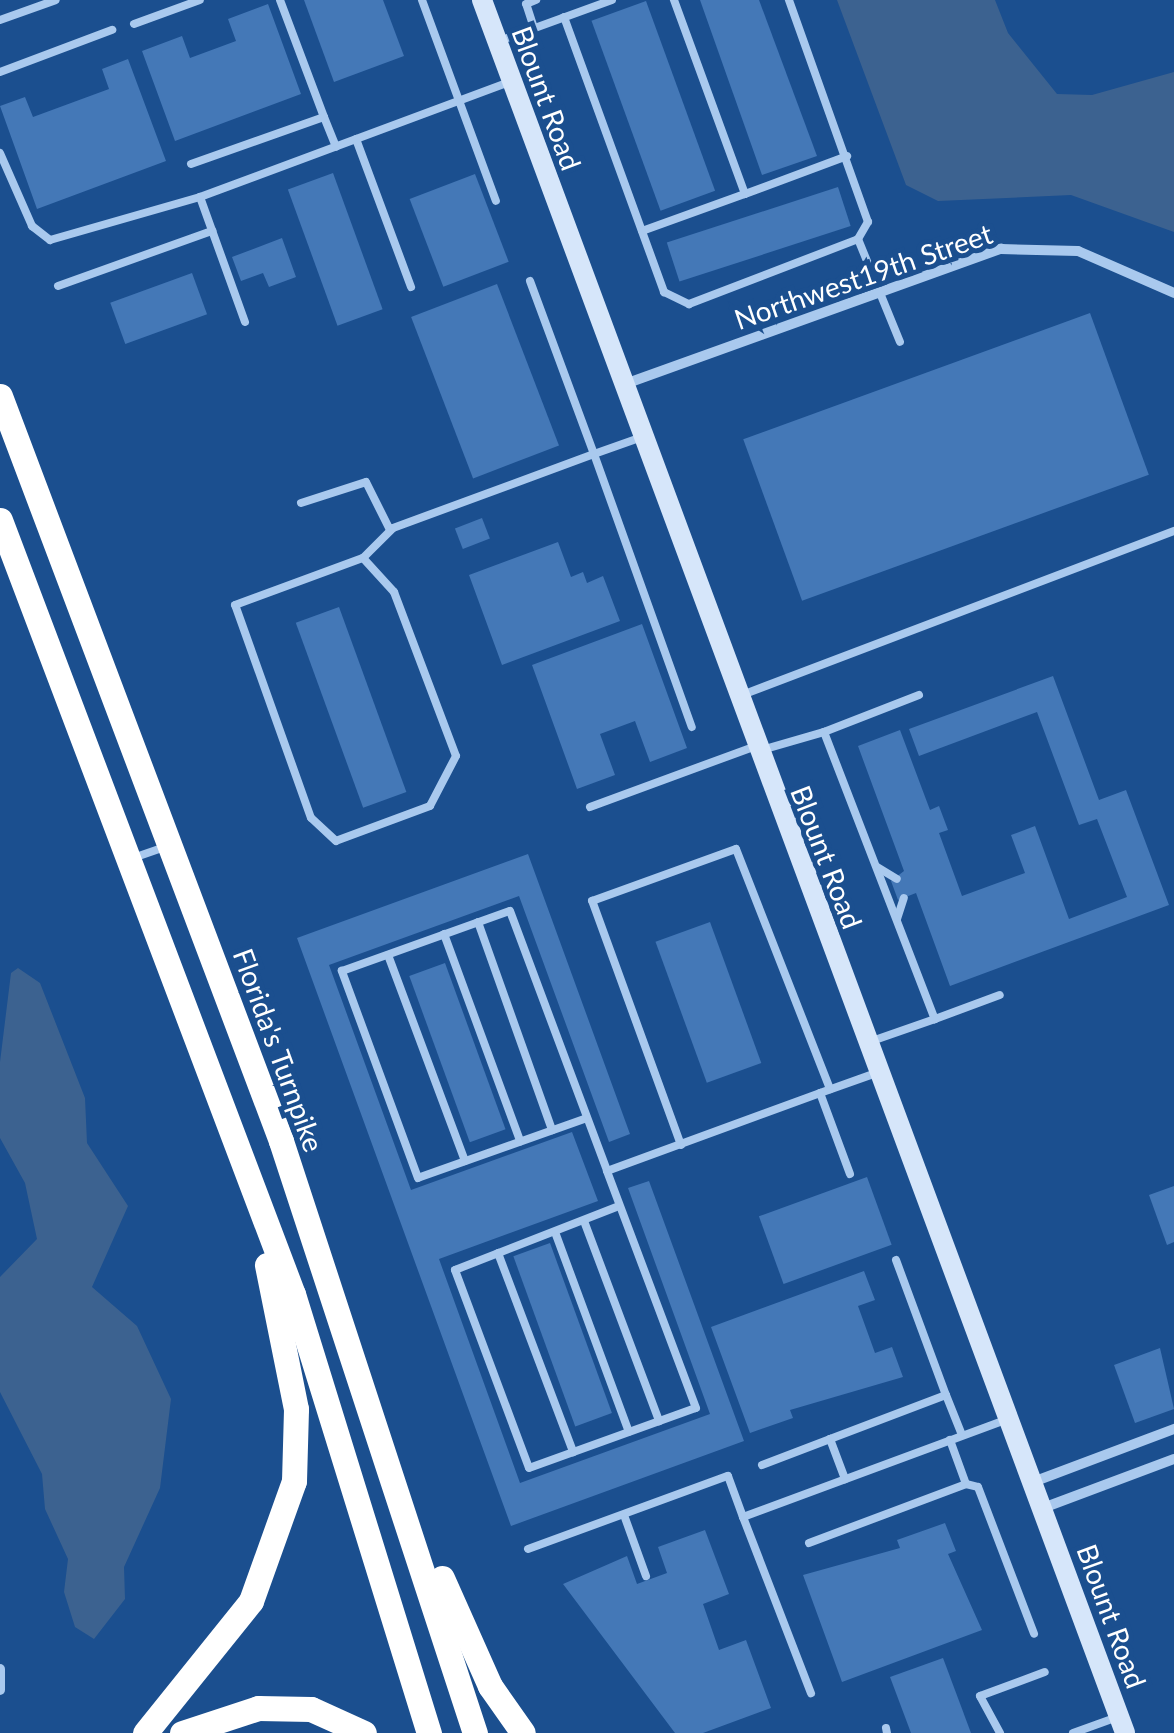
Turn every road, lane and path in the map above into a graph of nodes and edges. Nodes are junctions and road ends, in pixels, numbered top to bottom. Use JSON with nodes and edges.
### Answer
{"nodes":[{"id":1,"x":56,"y":0,"type":"edge"},
{"id":2,"x":200,"y":0,"type":"edge"},
{"id":3,"x":280,"y":0,"type":"edge"},
{"id":4,"x":422,"y":0,"type":"edge"},
{"id":5,"x":482,"y":0,"type":"edge"},
{"id":6,"x":536,"y":0,"type":"edge"},
{"id":7,"x":612,"y":0,"type":"edge"},
{"id":8,"x":674,"y":0,"type":"edge"},
{"id":9,"x":788,"y":0,"type":"edge"},
{"id":10,"x":42,"y":2,"type":"edge"},
{"id":11,"x":564,"y":17,"type":"junction"},
{"id":12,"x":0,"y":20,"type":"edge"},
{"id":13,"x":134,"y":24,"type":"dead end"},
{"id":14,"x":534,"y":28,"type":"junction"},
{"id":15,"x":112,"y":30,"type":"dead end"},
{"id":16,"x":497,"y":42,"type":"junction"},
{"id":17,"x":0,"y":72,"type":"edge"},
{"id":18,"x":512,"y":81,"type":"junction"},
{"id":19,"x":459,"y":101,"type":"junction"},
{"id":20,"x":324,"y":117,"type":"junction"},
{"id":21,"x":356,"y":139,"type":"junction"},
{"id":22,"x":336,"y":147,"type":"junction"},
{"id":23,"x":0,"y":153,"type":"edge"},
{"id":24,"x":848,"y":156,"type":"junction"},
{"id":25,"x":191,"y":164,"type":"dead end"},
{"id":26,"x":745,"y":194,"type":"junction"},
{"id":27,"x":200,"y":197,"type":"junction"},
{"id":28,"x":496,"y":201,"type":"dead end"},
{"id":29,"x":212,"y":231,"type":"junction"},
{"id":30,"x":642,"y":231,"type":"junction"},
{"id":31,"x":858,"y":239,"type":"junction"},
{"id":32,"x":530,"y":281,"type":"dead end"},
{"id":33,"x":58,"y":286,"type":"dead end"},
{"id":34,"x":410,"y":287,"type":"dead end"},
{"id":35,"x":880,"y":290,"type":"junction"},
{"id":36,"x":1174,"y":293,"type":"edge"},
{"id":37,"x":245,"y":322,"type":"dead end"},
{"id":38,"x":900,"y":342,"type":"dead end"},
{"id":39,"x":624,"y":385,"type":"junction"},
{"id":40,"x":0,"y":396,"type":"edge"},
{"id":41,"x":642,"y":437,"type":"junction"},
{"id":42,"x":594,"y":454,"type":"junction"},
{"id":43,"x":301,"y":503,"type":"dead end"},
{"id":44,"x":0,"y":520,"type":"edge"},
{"id":45,"x":390,"y":530,"type":"junction"},
{"id":46,"x":1174,"y":531,"type":"edge"},
{"id":47,"x":363,"y":558,"type":"junction"},
{"id":48,"x":919,"y":695,"type":"dead end"},
{"id":49,"x":737,"y":697,"type":"junction"},
{"id":50,"x":692,"y":727,"type":"dead end"},
{"id":51,"x":824,"y":732,"type":"junction"},
{"id":52,"x":757,"y":748,"type":"junction"},
{"id":53,"x":590,"y":807,"type":"dead end"},
{"id":54,"x":171,"y":844,"type":"junction"},
{"id":55,"x":125,"y":861,"type":"junction"},
{"id":56,"x":877,"y":868,"type":"junction"},
{"id":57,"x":897,"y":879,"type":"dead end"},
{"id":58,"x":904,"y":898,"type":"dead end"},
{"id":59,"x":896,"y":919,"type":"junction"},
{"id":60,"x":478,"y":922,"type":"junction"},
{"id":61,"x":444,"y":934,"type":"junction"},
{"id":62,"x":388,"y":954,"type":"junction"},
{"id":63,"x":1000,"y":995,"type":"dead end"},
{"id":64,"x":936,"y":1019,"type":"junction"},
{"id":65,"x":868,"y":1042,"type":"junction"},
{"id":66,"x":879,"y":1072,"type":"junction"},
{"id":67,"x":830,"y":1090,"type":"junction"},
{"id":68,"x":820,"y":1093,"type":"junction"},
{"id":69,"x":587,"y":1118,"type":"junction"},
{"id":70,"x":552,"y":1130,"type":"junction"},
{"id":71,"x":520,"y":1142,"type":"junction"},
{"id":72,"x":681,"y":1144,"type":"junction"},
{"id":73,"x":466,"y":1161,"type":"junction"},
{"id":74,"x":607,"y":1171,"type":"junction"},
{"id":75,"x":850,"y":1174,"type":"dead end"},
{"id":76,"x":254,"y":1206,"type":"junction"},
{"id":77,"x":619,"y":1206,"type":"junction"},
{"id":78,"x":584,"y":1221,"type":"junction"},
{"id":79,"x":555,"y":1232,"type":"junction"},
{"id":80,"x":498,"y":1253,"type":"junction"},
{"id":81,"x":896,"y":1260,"type":"dead end"},
{"id":82,"x":946,"y":1395,"type":"junction"},
{"id":83,"x":1009,"y":1418,"type":"junction"},
{"id":84,"x":659,"y":1422,"type":"junction"},
{"id":85,"x":1174,"y":1429,"type":"edge"},
{"id":86,"x":629,"y":1432,"type":"junction"},
{"id":87,"x":962,"y":1435,"type":"junction"},
{"id":88,"x":830,"y":1439,"type":"junction"},
{"id":89,"x":950,"y":1440,"type":"junction"},
{"id":90,"x":573,"y":1452,"type":"junction"},
{"id":91,"x":1174,"y":1460,"type":"edge"},
{"id":92,"x":762,"y":1465,"type":"dead end"},
{"id":93,"x":845,"y":1479,"type":"junction"},
{"id":94,"x":1033,"y":1482,"type":"junction"},
{"id":95,"x":966,"y":1484,"type":"junction"},
{"id":96,"x":404,"y":1496,"type":"junction"},
{"id":97,"x":1043,"y":1508,"type":"junction"},
{"id":98,"x":624,"y":1515,"type":"junction"},
{"id":99,"x":742,"y":1516,"type":"junction"},
{"id":100,"x":809,"y":1543,"type":"dead end"},
{"id":101,"x":528,"y":1549,"type":"dead end"},
{"id":102,"x":646,"y":1576,"type":"dead end"},
{"id":103,"x":1034,"y":1634,"type":"dead end"},
{"id":104,"x":0,"y":1669,"type":"edge"},
{"id":105,"x":1045,"y":1672,"type":"dead end"},
{"id":106,"x":0,"y":1690,"type":"edge"},
{"id":107,"x":812,"y":1693,"type":"dead end"},
{"id":108,"x":1122,"y":1725,"type":"edge"},
{"id":109,"x":145,"y":1733,"type":"edge"},
{"id":110,"x":182,"y":1733,"type":"edge"},
{"id":111,"x":364,"y":1733,"type":"edge"},
{"id":112,"x":429,"y":1733,"type":"edge"},
{"id":113,"x":474,"y":1733,"type":"edge"},
{"id":114,"x":523,"y":1733,"type":"edge"},
{"id":115,"x":1000,"y":1733,"type":"edge"},
{"id":116,"x":1073,"y":1733,"type":"edge"}],
"edges":[{"from":1,"to":10,"type":"lane"},
{"from":2,"to":13,"type":"lane"},
{"from":3,"to":20,"type":"lane"},
{"from":4,"to":19,"type":"lane"},
{"from":5,"to":16,"type":"street","name":"Blount Road"},
{"from":6,"to":14,"type":"lane"},
{"from":7,"to":11,"type":"lane"},
{"from":8,"to":26,"type":"lane"},
{"from":9,"to":24,"type":"lane"},
{"from":10,"to":12,"type":"lane"},
{"from":11,"to":14,"type":"lane"},
{"from":11,"to":30,"type":"lane"},
{"from":14,"to":16,"type":"lane"},
{"from":15,"to":17,"type":"lane"},
{"from":16,"to":18,"type":"street","name":"Blount Road"},
{"from":18,"to":19,"type":"lane"},
{"from":18,"to":39,"type":"street","name":"Blount Road"},
{"from":19,"to":21,"type":"lane"},
{"from":19,"to":28,"type":"lane"},
{"from":20,"to":22,"type":"lane"},
{"from":20,"to":25,"type":"lane"},
{"from":21,"to":22,"type":"lane"},
{"from":21,"to":34,"type":"lane"},
{"from":22,"to":27,"type":"lane"},
{"from":23,"to":27,"type":"lane"},
{"from":24,"to":26,"type":"lane"},
{"from":24,"to":31,"type":"lane"},
{"from":26,"to":30,"type":"lane"},
{"from":27,"to":29,"type":"lane"},
{"from":29,"to":33,"type":"lane"},
{"from":29,"to":37,"type":"lane"},
{"from":30,"to":31,"type":"lane"},
{"from":31,"to":35,"type":"lane"},
{"from":32,"to":42,"type":"lane"},
{"from":35,"to":36,"type":"street","name":"Northwest19th Street"},
{"from":35,"to":38,"type":"lane"},
{"from":35,"to":39,"type":"street","name":"Northwest19th Street"},
{"from":39,"to":41,"type":"street","name":"Blount Road"},
{"from":40,"to":54,"type":"highway","name":"Florida's Turnpike"},
{"from":41,"to":42,"type":"lane"},
{"from":41,"to":49,"type":"street","name":"Blount Road"},
{"from":42,"to":45,"type":"lane"},
{"from":42,"to":50,"type":"lane"},
{"from":43,"to":45,"type":"lane"},
{"from":44,"to":55,"type":"highway"},
{"from":45,"to":47,"type":"lane"},
{"from":46,"to":49,"type":"lane"},
{"from":47,"to":47,"type":"lane"},
{"from":48,"to":51,"type":"lane"},
{"from":49,"to":52,"type":"street","name":"Blount Road"},
{"from":51,"to":52,"type":"lane"},
{"from":51,"to":56,"type":"lane"},
{"from":52,"to":53,"type":"lane"},
{"from":52,"to":65,"type":"street","name":"Blount Road"},
{"from":54,"to":55,"type":"lane"},
{"from":54,"to":96,"type":"highway","name":"Florida's Turnpike"},
{"from":55,"to":76,"type":"highway"},
{"from":56,"to":57,"type":"lane"},
{"from":56,"to":59,"type":"lane"},
{"from":58,"to":59,"type":"lane"},
{"from":59,"to":64,"type":"lane"},
{"from":60,"to":61,"type":"lane"},
{"from":60,"to":69,"type":"lane"},
{"from":60,"to":70,"type":"lane"},
{"from":61,"to":62,"type":"lane"},
{"from":61,"to":71,"type":"lane"},
{"from":62,"to":73,"type":"lane"},
{"from":62,"to":73,"type":"lane"},
{"from":63,"to":64,"type":"lane"},
{"from":64,"to":65,"type":"lane"},
{"from":65,"to":66,"type":"street","name":"Blount Road"},
{"from":66,"to":67,"type":"lane"},
{"from":66,"to":83,"type":"street","name":"Blount Road"},
{"from":67,"to":68,"type":"lane"},
{"from":67,"to":72,"type":"lane"},
{"from":68,"to":72,"type":"lane"},
{"from":68,"to":75,"type":"lane"},
{"from":69,"to":70,"type":"lane"},
{"from":69,"to":74,"type":"lane"},
{"from":70,"to":71,"type":"lane"},
{"from":71,"to":73,"type":"lane"},
{"from":72,"to":74,"type":"lane"},
{"from":74,"to":77,"type":"lane"},
{"from":76,"to":109,"type":"highway"},
{"from":76,"to":112,"type":"highway"},
{"from":77,"to":78,"type":"lane"},
{"from":77,"to":84,"type":"lane"},
{"from":78,"to":79,"type":"lane"},
{"from":78,"to":84,"type":"lane"},
{"from":79,"to":80,"type":"lane"},
{"from":79,"to":86,"type":"lane"},
{"from":80,"to":90,"type":"lane"},
{"from":80,"to":90,"type":"lane"},
{"from":81,"to":82,"type":"lane"},
{"from":82,"to":87,"type":"lane"},
{"from":82,"to":88,"type":"lane"},
{"from":83,"to":87,"type":"lane"},
{"from":83,"to":94,"type":"street","name":"Blount Road"},
{"from":84,"to":86,"type":"lane"},
{"from":85,"to":94,"type":"street"},
{"from":86,"to":90,"type":"lane"},
{"from":87,"to":89,"type":"lane"},
{"from":88,"to":92,"type":"lane"},
{"from":88,"to":93,"type":"lane"},
{"from":89,"to":93,"type":"lane"},
{"from":89,"to":95,"type":"lane"},
{"from":91,"to":97,"type":"street"},
{"from":93,"to":99,"type":"lane"},
{"from":94,"to":97,"type":"street","name":"Blount Road"},
{"from":95,"to":100,"type":"lane"},
{"from":95,"to":103,"type":"lane"},
{"from":96,"to":113,"type":"highway","name":"Florida's Turnpike"},
{"from":96,"to":114,"type":"highway"},
{"from":97,"to":108,"type":"street","name":"Blount Road"},
{"from":98,"to":99,"type":"lane"},
{"from":98,"to":101,"type":"lane"},
{"from":98,"to":102,"type":"lane"},
{"from":99,"to":107,"type":"lane"},
{"from":104,"to":106,"type":"street"},
{"from":105,"to":115,"type":"lane"},
{"from":108,"to":116,"type":"lane"},
{"from":110,"to":111,"type":"highway"}]}
